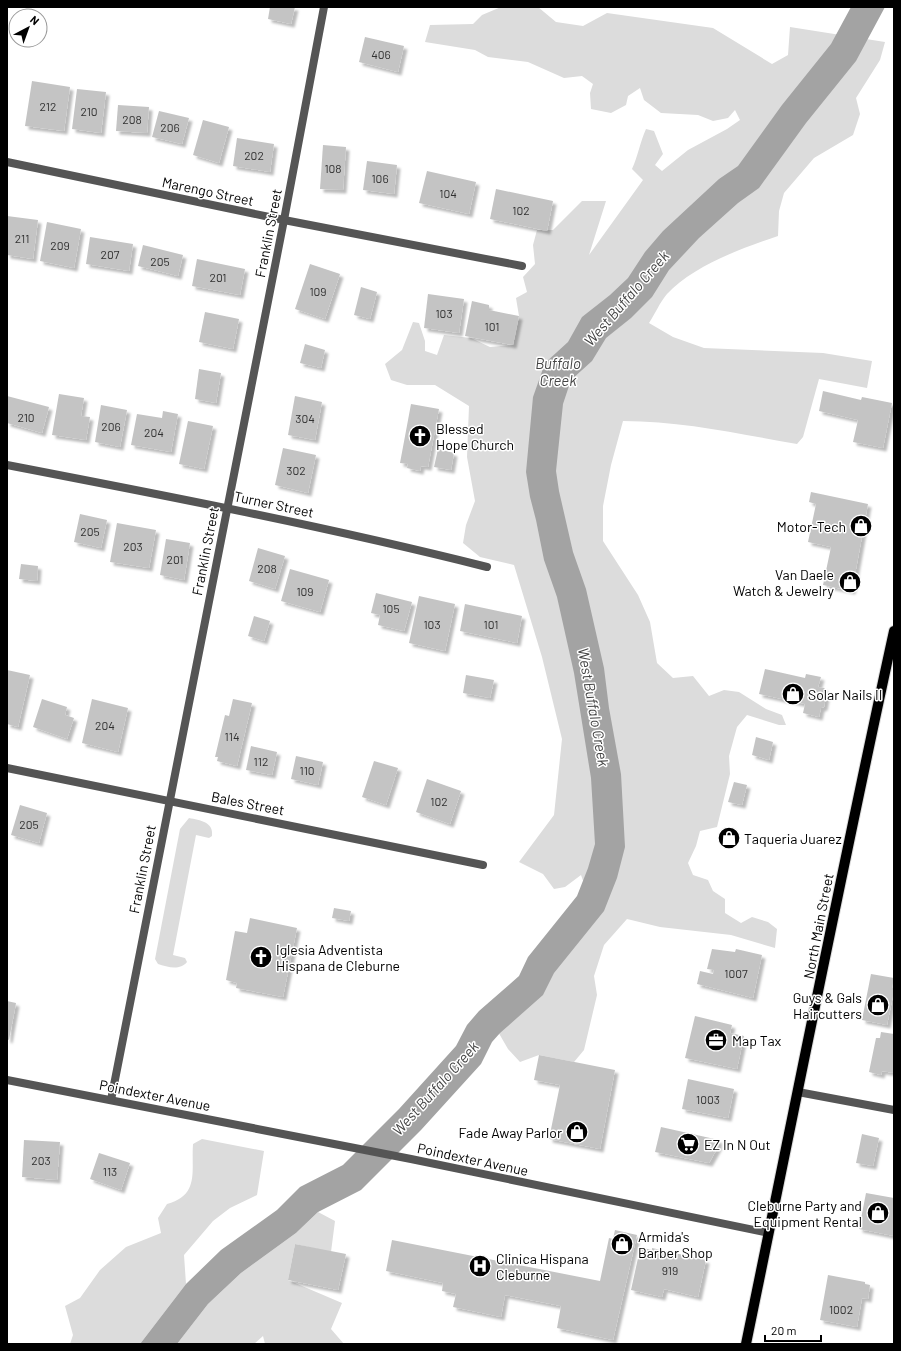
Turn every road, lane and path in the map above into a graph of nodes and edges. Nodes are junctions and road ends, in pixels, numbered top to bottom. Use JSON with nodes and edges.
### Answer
{"nodes":[{"id":1,"x":324,"y":7,"type":"edge"},
{"id":2,"x":7,"y":162,"type":"edge"},
{"id":3,"x":284,"y":220,"type":"junction"},
{"id":4,"x":522,"y":266,"type":"dead end"},
{"id":5,"x":7,"y":465,"type":"edge"},
{"id":6,"x":226,"y":507,"type":"junction"},
{"id":7,"x":487,"y":567,"type":"dead end"},
{"id":8,"x":894,"y":631,"type":"edge"},
{"id":9,"x":7,"y":768,"type":"edge"},
{"id":10,"x":169,"y":801,"type":"junction"},
{"id":11,"x":483,"y":864,"type":"dead end"},
{"id":12,"x":7,"y":1080,"type":"edge"},
{"id":13,"x":798,"y":1092,"type":"junction"},
{"id":14,"x":111,"y":1100,"type":"junction"},
{"id":15,"x":894,"y":1110,"type":"edge"},
{"id":16,"x":769,"y":1233,"type":"junction"},
{"id":17,"x":746,"y":1344,"type":"edge"}],
"edges":[{"from":1,"to":3,"type":"street","name":"Franklin Street"},
{"from":2,"to":3,"type":"street","name":"Marengo Street"},
{"from":3,"to":4,"type":"street","name":"Marengo Street"},
{"from":3,"to":6,"type":"street","name":"Franklin Street"},
{"from":5,"to":6,"type":"street","name":"Turner Street"},
{"from":6,"to":7,"type":"street","name":"Turner Street"},
{"from":6,"to":10,"type":"street","name":"Franklin Street"},
{"from":8,"to":13,"type":"main road","name":"North Main Street"},
{"from":9,"to":10,"type":"street","name":"Bales Street"},
{"from":10,"to":11,"type":"street","name":"Bales Street"},
{"from":10,"to":14,"type":"street","name":"Franklin Street"},
{"from":12,"to":14,"type":"street","name":"Poindexter Avenue"},
{"from":13,"to":15,"type":"street"},
{"from":13,"to":16,"type":"main road","name":"North Main Street"},
{"from":14,"to":16,"type":"street","name":"Poindexter Avenue"},
{"from":16,"to":17,"type":"main road","name":"North Main Street"}]}
